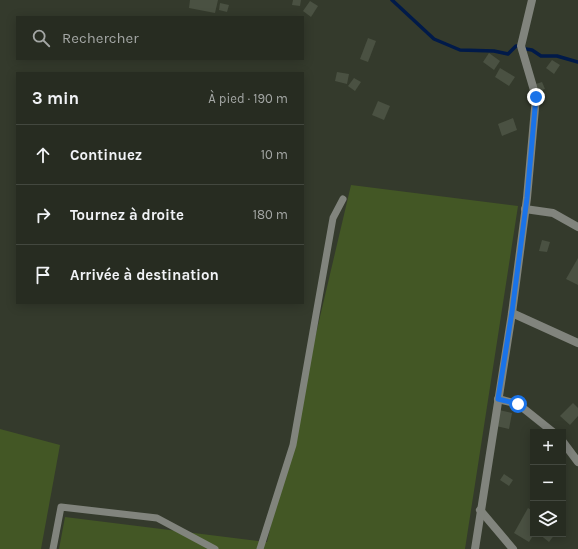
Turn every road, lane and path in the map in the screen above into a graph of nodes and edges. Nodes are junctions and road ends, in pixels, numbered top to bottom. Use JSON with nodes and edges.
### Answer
{"nodes":[{"id":1,"x":532,"y":0,"type":"edge"},
{"id":2,"x":343,"y":199,"type":"dead end"},
{"id":3,"x":525,"y":208,"type":"junction"},
{"id":4,"x":578,"y":227,"type":"edge"},
{"id":5,"x":512,"y":312,"type":"junction"},
{"id":6,"x":578,"y":343,"type":"edge"},
{"id":7,"x":498,"y":399,"type":"junction"},
{"id":8,"x":549,"y":429,"type":"edge"},
{"id":9,"x":566,"y":446,"type":"edge"},
{"id":10,"x":578,"y":462,"type":"edge"},
{"id":11,"x":480,"y":510,"type":"junction"},
{"id":12,"x":53,"y":549,"type":"edge"},
{"id":13,"x":215,"y":549,"type":"edge"},
{"id":14,"x":260,"y":549,"type":"edge"},
{"id":15,"x":475,"y":549,"type":"edge"},
{"id":16,"x":513,"y":549,"type":"edge"}],
"edges":[{"from":1,"to":3,"type":"street"},
{"from":2,"to":14,"type":"lane"},
{"from":3,"to":4,"type":"street"},
{"from":3,"to":5,"type":"street"},
{"from":5,"to":6,"type":"street"},
{"from":5,"to":7,"type":"street"},
{"from":7,"to":8,"type":"street"},
{"from":7,"to":11,"type":"street"},
{"from":9,"to":10,"type":"street"},
{"from":11,"to":15,"type":"street"},
{"from":11,"to":16,"type":"street"},
{"from":12,"to":13,"type":"lane"}]}
